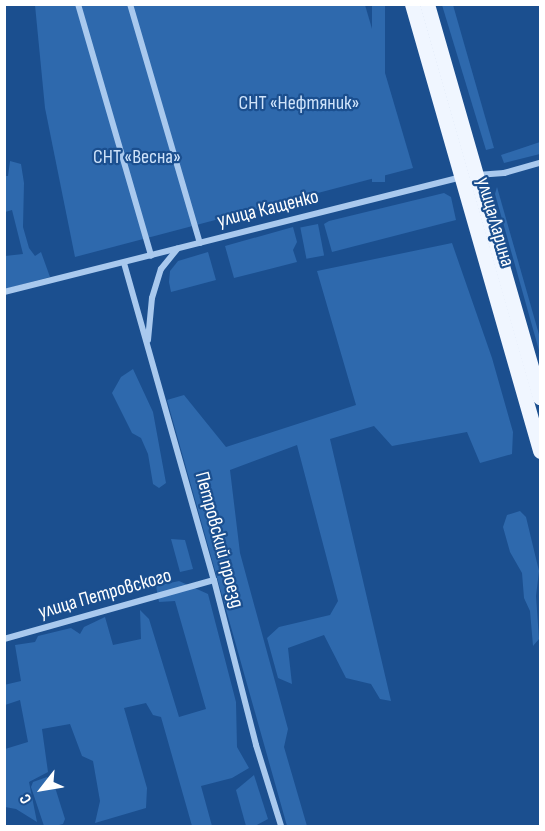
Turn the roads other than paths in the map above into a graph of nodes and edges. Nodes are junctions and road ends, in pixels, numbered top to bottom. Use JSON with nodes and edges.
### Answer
{"nodes":[{"id":1,"x":78,"y":4,"type":"edge"},
{"id":2,"x":130,"y":4,"type":"edge"},
{"id":3,"x":412,"y":4,"type":"edge"},
{"id":4,"x":427,"y":4,"type":"edge"},
{"id":5,"x":540,"y":163,"type":"edge"},
{"id":6,"x":476,"y":175,"type":"junction"},
{"id":7,"x":460,"y":177,"type":"junction"},
{"id":8,"x":200,"y":243,"type":"junction"},
{"id":9,"x":178,"y":248,"type":"junction"},
{"id":10,"x":151,"y":255,"type":"junction"},
{"id":11,"x":124,"y":262,"type":"junction"},
{"id":12,"x":4,"y":292,"type":"edge"},
{"id":13,"x":147,"y":344,"type":"junction"},
{"id":14,"x":540,"y":397,"type":"edge"},
{"id":15,"x":540,"y":451,"type":"edge"},
{"id":16,"x":214,"y":580,"type":"junction"},
{"id":17,"x":4,"y":639,"type":"edge"},
{"id":18,"x":281,"y":826,"type":"edge"}],
"edges":[{"from":1,"to":10,"type":"street"},
{"from":2,"to":8,"type":"street"},
{"from":3,"to":7,"type":"main road","name":"улица Ларина"},
{"from":4,"to":6,"type":"main road","name":"улица Ларина"},
{"from":5,"to":6,"type":"street","name":"улица Кащенко"},
{"from":6,"to":7,"type":"street","name":"улица Кащенко"},
{"from":6,"to":14,"type":"main road","name":"улица Ларина"},
{"from":7,"to":8,"type":"street","name":"улица Кащенко"},
{"from":7,"to":15,"type":"main road","name":"улица Ларина"},
{"from":8,"to":9,"type":"street","name":"улица Кащенко"},
{"from":9,"to":10,"type":"street","name":"улица Кащенко"},
{"from":9,"to":13,"type":"street"},
{"from":10,"to":11,"type":"street","name":"улица Кащенко"},
{"from":11,"to":12,"type":"street","name":"улица Кащенко"},
{"from":11,"to":13,"type":"street","name":"Петровский проезд"},
{"from":13,"to":16,"type":"street","name":"Петровский проезд"},
{"from":16,"to":17,"type":"street","name":"улица Петровского"},
{"from":16,"to":18,"type":"street","name":"Петровский проезд"}]}
